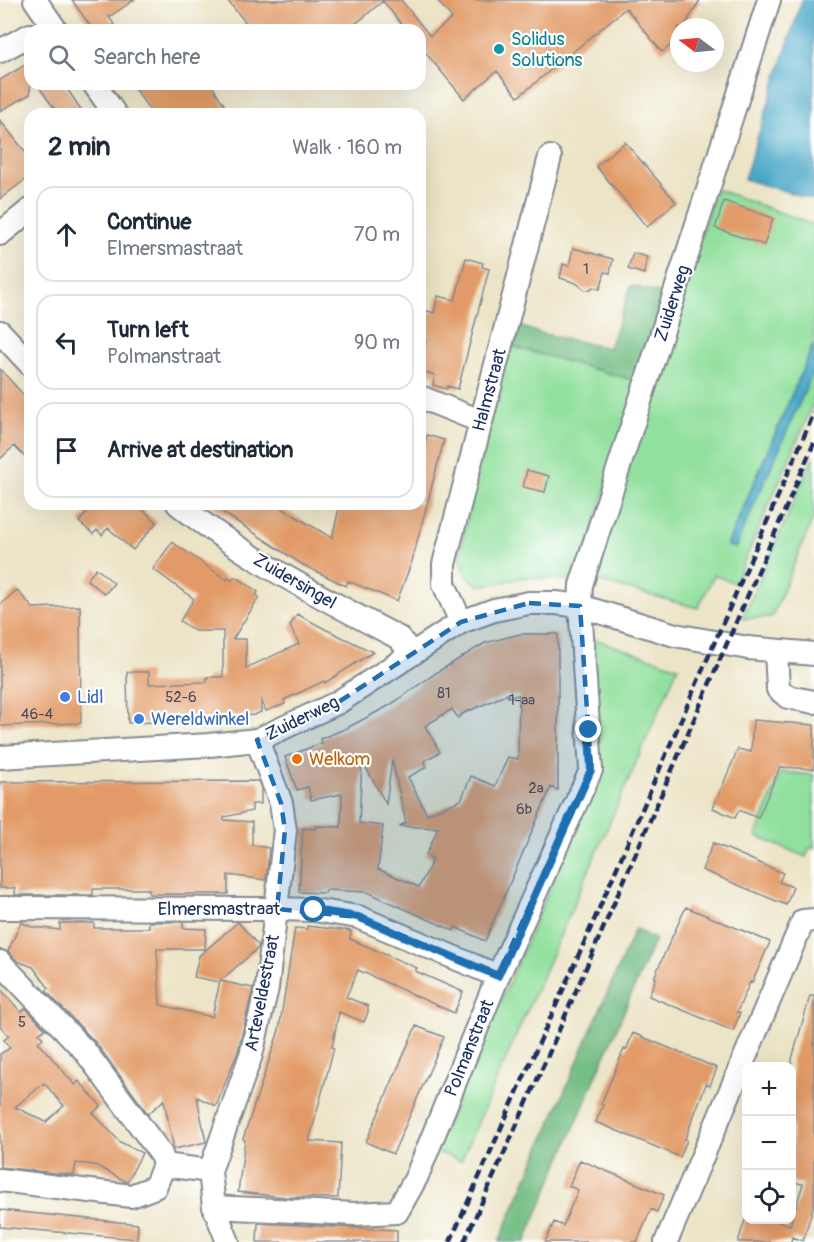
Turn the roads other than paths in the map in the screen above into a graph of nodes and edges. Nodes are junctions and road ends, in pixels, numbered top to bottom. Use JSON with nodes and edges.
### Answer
{"nodes":[{"id":1,"x":35,"y":0,"type":"edge"},
{"id":2,"x":769,"y":0,"type":"edge"},
{"id":3,"x":47,"y":24,"type":"edge"},
{"id":4,"x":24,"y":38,"type":"edge"},
{"id":5,"x":0,"y":51,"type":"edge"},
{"id":6,"x":98,"y":90,"type":"edge"},
{"id":7,"x":111,"y":108,"type":"edge"},
{"id":8,"x":550,"y":157,"type":"dead end"},
{"id":9,"x":24,"y":215,"type":"edge"},
{"id":10,"x":0,"y":234,"type":"edge"},
{"id":11,"x":0,"y":332,"type":"edge"},
{"id":12,"x":24,"y":358,"type":"edge"},
{"id":13,"x":426,"y":399,"type":"edge"},
{"id":14,"x":480,"y":421,"type":"junction"},
{"id":15,"x":186,"y":510,"type":"edge"},
{"id":16,"x":580,"y":606,"type":"junction"},
{"id":17,"x":461,"y":622,"type":"junction"},
{"id":18,"x":776,"y":651,"type":"junction"},
{"id":19,"x":412,"y":654,"type":"junction"},
{"id":20,"x":814,"y":654,"type":"edge"},
{"id":21,"x":814,"y":702,"type":"edge"},
{"id":22,"x":256,"y":740,"type":"junction"},
{"id":23,"x":0,"y":757,"type":"edge"},
{"id":24,"x":0,"y":908,"type":"edge"},
{"id":25,"x":277,"y":909,"type":"junction"},
{"id":26,"x":814,"y":920,"type":"edge"},
{"id":27,"x":0,"y":962,"type":"edge"},
{"id":28,"x":498,"y":976,"type":"junction"},
{"id":29,"x":164,"y":1165,"type":"junction"},
{"id":30,"x":210,"y":1171,"type":"junction"},
{"id":31,"x":0,"y":1180,"type":"edge"},
{"id":32,"x":214,"y":1207,"type":"junction"},
{"id":33,"x":228,"y":1242,"type":"edge"},
{"id":34,"x":666,"y":1242,"type":"edge"}],
"edges":[{"from":1,"to":3,"type":"street"},
{"from":2,"to":16,"type":"street","name":"Zuiderweg"},
{"from":4,"to":5,"type":"street"},
{"from":6,"to":7,"type":"street"},
{"from":8,"to":14,"type":"street","name":"Halmstraat"},
{"from":9,"to":10,"type":"street"},
{"from":11,"to":12,"type":"street"},
{"from":13,"to":14,"type":"street"},
{"from":14,"to":17,"type":"street","name":"Halmstraat"},
{"from":15,"to":19,"type":"street","name":"Zuidersingel"},
{"from":16,"to":17,"type":"street","name":"Zuiderweg"},
{"from":16,"to":18,"type":"street","name":"Zuiderweg"},
{"from":16,"to":28,"type":"street","name":"Polmanstraat"},
{"from":17,"to":19,"type":"street","name":"Zuiderweg"},
{"from":18,"to":20,"type":"street","name":"Zuiderweg"},
{"from":18,"to":21,"type":"street"},
{"from":19,"to":22,"type":"street","name":"Zuiderweg"},
{"from":22,"to":23,"type":"street","name":"Zuiderweg"},
{"from":22,"to":25,"type":"street","name":"Arteveldestraat"},
{"from":24,"to":25,"type":"street","name":"Elmersmastraat"},
{"from":25,"to":28,"type":"street","name":"Elmersmastraat"},
{"from":25,"to":30,"type":"street","name":"Arteveldestraat"},
{"from":26,"to":34,"type":"street"},
{"from":27,"to":29,"type":"street"},
{"from":28,"to":32,"type":"street","name":"Polmanstraat"},
{"from":29,"to":30,"type":"street"},
{"from":29,"to":31,"type":"street"},
{"from":30,"to":32,"type":"street","name":"Arteveldestraat"},
{"from":32,"to":33,"type":"street","name":"Arteveldestraat"}]}
